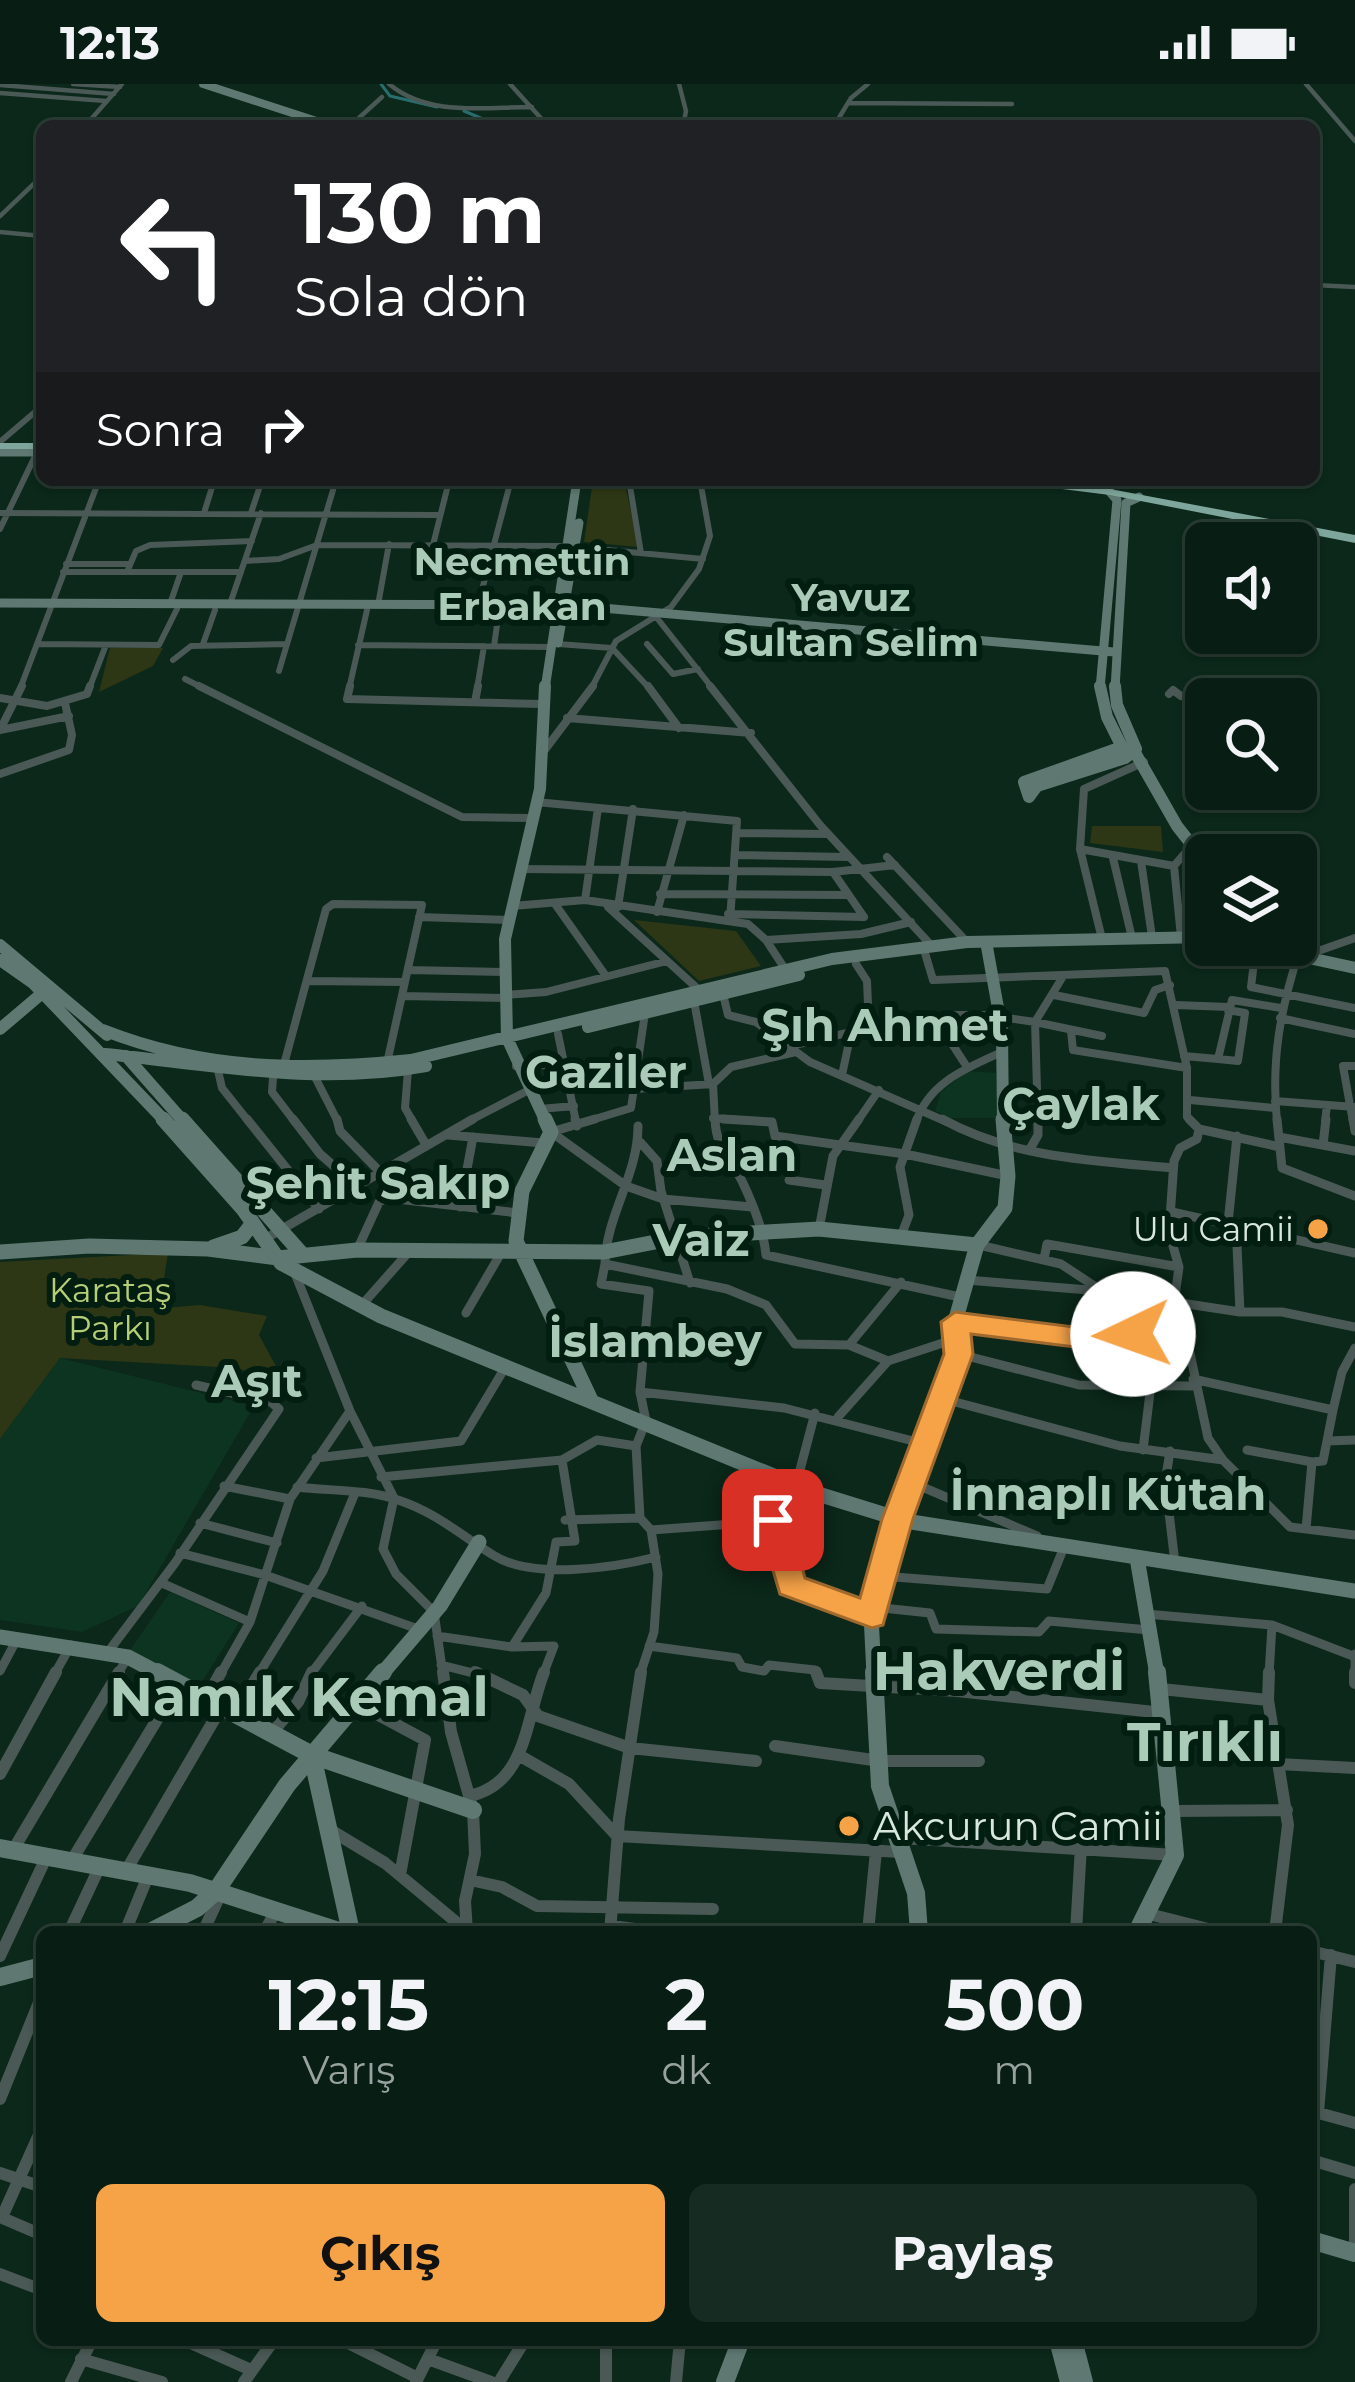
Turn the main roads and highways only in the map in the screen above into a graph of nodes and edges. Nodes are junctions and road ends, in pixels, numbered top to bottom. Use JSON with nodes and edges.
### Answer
{"nodes":[{"id":1,"x":0,"y":445,"type":"edge"},
{"id":2,"x":36,"y":448,"type":"edge"},
{"id":3,"x":1062,"y":486,"type":"edge"},
{"id":4,"x":1093,"y":486,"type":"edge"},
{"id":5,"x":1355,"y":537,"type":"edge"}],
"edges":[{"from":1,"to":2,"type":"highway"},
{"from":3,"to":5,"type":"highway"},
{"from":4,"to":5,"type":"highway"}]}
